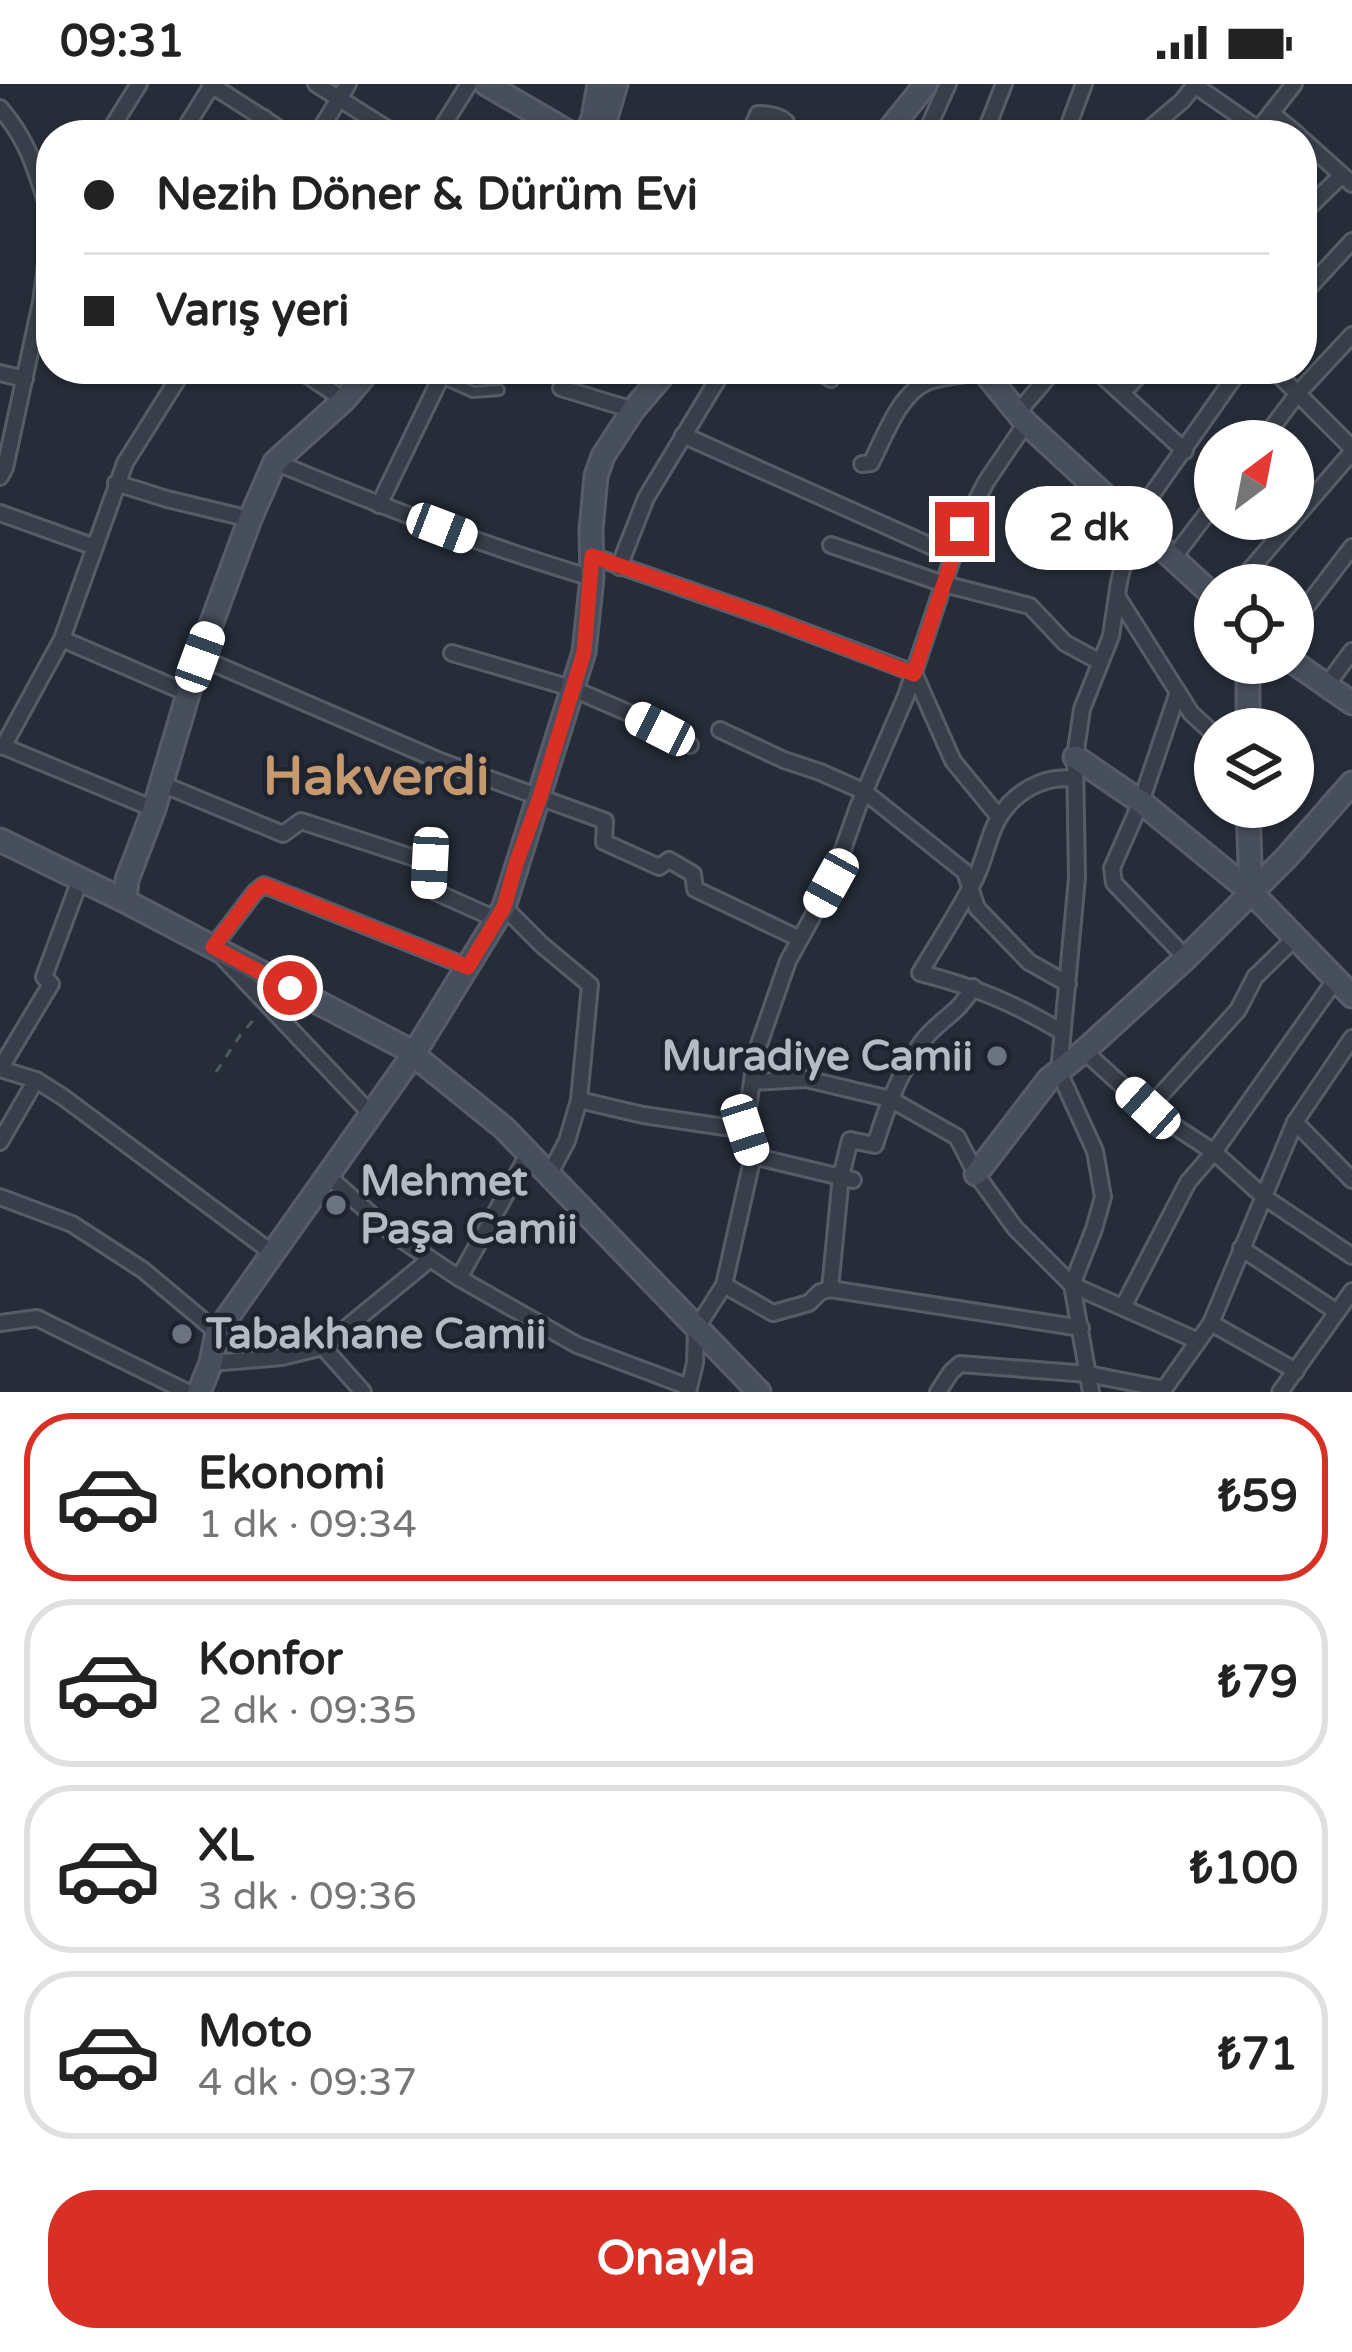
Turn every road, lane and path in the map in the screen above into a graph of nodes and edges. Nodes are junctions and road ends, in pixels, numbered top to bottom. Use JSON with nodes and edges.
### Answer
{"nodes":[{"id":1,"x":140,"y":84,"type":"edge"},
{"id":2,"x":316,"y":84,"type":"edge"},
{"id":3,"x":348,"y":84,"type":"edge"},
{"id":4,"x":469,"y":84,"type":"edge"},
{"id":5,"x":486,"y":84,"type":"edge"},
{"id":6,"x":599,"y":84,"type":"edge"},
{"id":7,"x":616,"y":84,"type":"edge"},
{"id":8,"x":926,"y":84,"type":"edge"},
{"id":9,"x":947,"y":84,"type":"edge"},
{"id":10,"x":1004,"y":84,"type":"edge"},
{"id":11,"x":1084,"y":84,"type":"edge"},
{"id":12,"x":1294,"y":84,"type":"edge"},
{"id":13,"x":211,"y":85,"type":"edge"},
{"id":14,"x":1194,"y":85,"type":"edge"},
{"id":15,"x":339,"y":99,"type":"junction"},
{"id":16,"x":0,"y":108,"type":"edge"},
{"id":17,"x":1271,"y":113,"type":"junction"},
{"id":18,"x":263,"y":118,"type":"joint"},
{"id":19,"x":117,"y":120,"type":"edge"},
{"id":20,"x":190,"y":120,"type":"edge"},
{"id":21,"x":266,"y":120,"type":"edge"},
{"id":22,"x":326,"y":120,"type":"edge"},
{"id":23,"x":373,"y":120,"type":"edge"},
{"id":24,"x":446,"y":120,"type":"edge"},
{"id":25,"x":547,"y":120,"type":"edge"},
{"id":26,"x":592,"y":120,"type":"edge"},
{"id":27,"x":608,"y":120,"type":"edge"},
{"id":28,"x":755,"y":120,"type":"edge"},
{"id":29,"x":784,"y":120,"type":"edge"},
{"id":30,"x":897,"y":120,"type":"edge"},
{"id":31,"x":931,"y":120,"type":"edge"},
{"id":32,"x":990,"y":120,"type":"edge"},
{"id":33,"x":1073,"y":120,"type":"edge"},
{"id":34,"x":1159,"y":120,"type":"edge"},
{"id":35,"x":1240,"y":120,"type":"edge"},
{"id":36,"x":1265,"y":120,"type":"edge"},
{"id":37,"x":1279,"y":120,"type":"edge"},
{"id":38,"x":1317,"y":152,"type":"edge"},
{"id":39,"x":36,"y":167,"type":"edge"},
{"id":40,"x":1347,"y":179,"type":"edge"},
{"id":41,"x":1317,"y":202,"type":"edge"},
{"id":42,"x":1352,"y":241,"type":"edge"},
{"id":43,"x":1317,"y":279,"type":"edge"},
{"id":44,"x":36,"y":326,"type":"edge"},
{"id":45,"x":1352,"y":335,"type":"edge"},
{"id":46,"x":0,"y":373,"type":"edge"},
{"id":47,"x":1317,"y":373,"type":"edge"},
{"id":48,"x":25,"y":380,"type":"junction"},
{"id":49,"x":174,"y":384,"type":"edge"},
{"id":50,"x":322,"y":384,"type":"edge"},
{"id":51,"x":357,"y":384,"type":"edge"},
{"id":52,"x":436,"y":384,"type":"edge"},
{"id":53,"x":460,"y":384,"type":"edge"},
{"id":54,"x":655,"y":384,"type":"edge"},
{"id":55,"x":715,"y":384,"type":"edge"},
{"id":56,"x":922,"y":384,"type":"edge"},
{"id":57,"x":995,"y":384,"type":"edge"},
{"id":58,"x":1045,"y":384,"type":"edge"},
{"id":59,"x":1112,"y":384,"type":"edge"},
{"id":60,"x":1131,"y":384,"type":"edge"},
{"id":61,"x":1230,"y":384,"type":"edge"},
{"id":62,"x":1289,"y":384,"type":"edge"},
{"id":63,"x":1306,"y":384,"type":"edge"},
{"id":64,"x":562,"y":388,"type":"dead end"},
{"id":65,"x":499,"y":390,"type":"dead end"},
{"id":66,"x":1122,"y":393,"type":"junction"},
{"id":67,"x":1298,"y":393,"type":"junction"},
{"id":68,"x":344,"y":400,"type":"junction"},
{"id":69,"x":633,"y":410,"type":"junction"},
{"id":70,"x":1022,"y":418,"type":"junction"},
{"id":71,"x":1278,"y":420,"type":"edge"},
{"id":72,"x":683,"y":436,"type":"junction"},
{"id":73,"x":1352,"y":450,"type":"edge"},
{"id":74,"x":1186,"y":451,"type":"junction"},
{"id":75,"x":275,"y":463,"type":"junction"},
{"id":76,"x":862,"y":464,"type":"dead end"},
{"id":77,"x":0,"y":476,"type":"edge"},
{"id":78,"x":116,"y":483,"type":"junction"},
{"id":79,"x":379,"y":505,"type":"junction"},
{"id":80,"x":0,"y":512,"type":"edge"},
{"id":81,"x":250,"y":520,"type":"junction"},
{"id":82,"x":1134,"y":520,"type":"junction"},
{"id":83,"x":1194,"y":530,"type":"edge"},
{"id":84,"x":831,"y":545,"type":"dead end"},
{"id":85,"x":95,"y":547,"type":"junction"},
{"id":86,"x":1352,"y":547,"type":"edge"},
{"id":87,"x":953,"y":556,"type":"junction"},
{"id":88,"x":1173,"y":558,"type":"junction"},
{"id":89,"x":1255,"y":564,"type":"edge"},
{"id":90,"x":592,"y":567,"type":"junction"},
{"id":91,"x":619,"y":567,"type":"junction"},
{"id":92,"x":1194,"y":578,"type":"edge"},
{"id":93,"x":944,"y":584,"type":"junction"},
{"id":94,"x":1117,"y":596,"type":"junction"},
{"id":95,"x":1314,"y":597,"type":"edge"},
{"id":96,"x":62,"y":639,"type":"junction"},
{"id":97,"x":1352,"y":651,"type":"edge"},
{"id":98,"x":452,"y":653,"type":"dead end"},
{"id":99,"x":200,"y":657,"type":"junction"},
{"id":100,"x":1100,"y":662,"type":"junction"},
{"id":101,"x":914,"y":674,"type":"junction"},
{"id":102,"x":1314,"y":677,"type":"edge"},
{"id":103,"x":1327,"y":686,"type":"junction"},
{"id":104,"x":571,"y":688,"type":"junction"},
{"id":105,"x":1178,"y":692,"type":"junction"},
{"id":106,"x":187,"y":693,"type":"junction"},
{"id":107,"x":1352,"y":703,"type":"edge"},
{"id":108,"x":1194,"y":715,"type":"edge"},
{"id":109,"x":720,"y":730,"type":"dead end"},
{"id":110,"x":690,"y":745,"type":"dead end"},
{"id":111,"x":2,"y":746,"type":"edge"},
{"id":112,"x":1075,"y":768,"type":"junction"},
{"id":113,"x":1352,"y":783,"type":"edge"},
{"id":114,"x":162,"y":784,"type":"junction"},
{"id":115,"x":865,"y":792,"type":"junction"},
{"id":116,"x":540,"y":797,"type":"junction"},
{"id":117,"x":1141,"y":802,"type":"junction"},
{"id":118,"x":154,"y":809,"type":"junction"},
{"id":119,"x":1000,"y":817,"type":"junction"},
{"id":120,"x":1249,"y":828,"type":"edge"},
{"id":121,"x":0,"y":840,"type":"edge"},
{"id":122,"x":80,"y":880,"type":"junction"},
{"id":123,"x":970,"y":889,"type":"junction"},
{"id":124,"x":1251,"y":892,"type":"junction"},
{"id":125,"x":125,"y":901,"type":"junction"},
{"id":126,"x":501,"y":914,"type":"junction"},
{"id":127,"x":1295,"y":938,"type":"junction"},
{"id":128,"x":800,"y":939,"type":"junction"},
{"id":129,"x":213,"y":947,"type":"junction"},
{"id":130,"x":1186,"y":958,"type":"junction"},
{"id":131,"x":468,"y":967,"type":"junction"},
{"id":132,"x":1067,"y":984,"type":"junction"},
{"id":133,"x":973,"y":986,"type":"junction"},
{"id":134,"x":1348,"y":991,"type":"edge"},
{"id":135,"x":269,"y":1004,"type":"junction"},
{"id":136,"x":1063,"y":1032,"type":"junction"},
{"id":137,"x":1352,"y":1038,"type":"edge"},
{"id":138,"x":1084,"y":1051,"type":"junction"},
{"id":139,"x":413,"y":1055,"type":"junction"},
{"id":140,"x":215,"y":1072,"type":"dead end"},
{"id":141,"x":1058,"y":1072,"type":"junction"},
{"id":142,"x":36,"y":1081,"type":"junction"},
{"id":143,"x":752,"y":1082,"type":"junction"},
{"id":144,"x":579,"y":1100,"type":"junction"},
{"id":145,"x":890,"y":1100,"type":"junction"},
{"id":146,"x":1148,"y":1108,"type":"junction"},
{"id":147,"x":370,"y":1113,"type":"junction"},
{"id":148,"x":1295,"y":1122,"type":"junction"},
{"id":149,"x":745,"y":1130,"type":"junction"},
{"id":150,"x":0,"y":1142,"type":"edge"},
{"id":151,"x":1214,"y":1152,"type":"junction"},
{"id":152,"x":529,"y":1154,"type":"junction"},
{"id":153,"x":753,"y":1156,"type":"junction"},
{"id":154,"x":549,"y":1174,"type":"junction"},
{"id":155,"x":976,"y":1174,"type":"junction"},
{"id":156,"x":328,"y":1178,"type":"junction"},
{"id":157,"x":847,"y":1178,"type":"junction"},
{"id":158,"x":1352,"y":1180,"type":"edge"},
{"id":159,"x":0,"y":1197,"type":"edge"},
{"id":160,"x":1264,"y":1197,"type":"junction"},
{"id":161,"x":1241,"y":1248,"type":"junction"},
{"id":162,"x":271,"y":1252,"type":"junction"},
{"id":163,"x":1352,"y":1256,"type":"edge"},
{"id":164,"x":429,"y":1260,"type":"junction"},
{"id":165,"x":459,"y":1278,"type":"junction"},
{"id":166,"x":1072,"y":1285,"type":"junction"},
{"id":167,"x":724,"y":1286,"type":"junction"},
{"id":168,"x":830,"y":1288,"type":"junction"},
{"id":169,"x":1352,"y":1291,"type":"edge"},
{"id":170,"x":1123,"y":1307,"type":"junction"},
{"id":171,"x":1337,"y":1312,"type":"junction"},
{"id":172,"x":0,"y":1323,"type":"edge"},
{"id":173,"x":1210,"y":1323,"type":"junction"},
{"id":174,"x":1081,"y":1328,"type":"junction"},
{"id":175,"x":696,"y":1329,"type":"junction"},
{"id":176,"x":217,"y":1332,"type":"junction"},
{"id":177,"x":1198,"y":1341,"type":"junction"},
{"id":178,"x":323,"y":1347,"type":"junction"},
{"id":179,"x":211,"y":1364,"type":"junction"},
{"id":180,"x":1296,"y":1371,"type":"junction"},
{"id":181,"x":1088,"y":1374,"type":"junction"},
{"id":182,"x":689,"y":1390,"type":"edge"},
{"id":183,"x":1163,"y":1391,"type":"edge"},
{"id":184,"x":187,"y":1392,"type":"edge"},
{"id":185,"x":200,"y":1392,"type":"edge"},
{"id":186,"x":362,"y":1392,"type":"edge"},
{"id":187,"x":759,"y":1392,"type":"edge"},
{"id":188,"x":938,"y":1392,"type":"edge"},
{"id":189,"x":1091,"y":1392,"type":"edge"},
{"id":190,"x":1280,"y":1392,"type":"edge"}],
"edges":[{"from":1,"to":19,"type":"street"},
{"from":2,"to":15,"type":"street"},
{"from":3,"to":15,"type":"street"},
{"from":4,"to":24,"type":"street"},
{"from":5,"to":25,"type":"street"},
{"from":6,"to":26,"type":"street"},
{"from":7,"to":27,"type":"street"},
{"from":8,"to":30,"type":"street"},
{"from":9,"to":31,"type":"street"},
{"from":10,"to":32,"type":"street"},
{"from":11,"to":33,"type":"street"},
{"from":12,"to":17,"type":"street"},
{"from":13,"to":18,"type":"street"},
{"from":13,"to":20,"type":"street"},
{"from":14,"to":34,"type":"street"},
{"from":14,"to":35,"type":"street"},
{"from":15,"to":22,"type":"street"},
{"from":15,"to":23,"type":"street"},
{"from":16,"to":39,"type":"street"},
{"from":17,"to":36,"type":"street"},
{"from":17,"to":37,"type":"street"},
{"from":18,"to":21,"type":"street"},
{"from":28,"to":29,"type":"street"},
{"from":38,"to":40,"type":"street"},
{"from":40,"to":41,"type":"street"},
{"from":42,"to":43,"type":"street"},
{"from":44,"to":48,"type":"street"},
{"from":45,"to":47,"type":"street"},
{"from":46,"to":48,"type":"street"},
{"from":48,"to":77,"type":"street"},
{"from":49,"to":78,"type":"street"},
{"from":50,"to":68,"type":"street"},
{"from":51,"to":68,"type":"street"},
{"from":52,"to":79,"type":"street"},
{"from":53,"to":65,"type":"lane"},
{"from":54,"to":69,"type":"street"},
{"from":55,"to":72,"type":"street"},
{"from":56,"to":76,"type":"street"},
{"from":57,"to":70,"type":"street"},
{"from":58,"to":70,"type":"street"},
{"from":59,"to":66,"type":"street"},
{"from":60,"to":66,"type":"street"},
{"from":61,"to":74,"type":"street"},
{"from":62,"to":67,"type":"street"},
{"from":63,"to":67,"type":"street"},
{"from":64,"to":69,"type":"street"},
{"from":66,"to":74,"type":"street"},
{"from":67,"to":71,"type":"street"},
{"from":67,"to":73,"type":"street"},
{"from":68,"to":75,"type":"street"},
{"from":69,"to":90,"type":"street"},
{"from":70,"to":82,"type":"street"},
{"from":70,"to":87,"type":"street"},
{"from":72,"to":87,"type":"street"},
{"from":72,"to":91,"type":"street"},
{"from":73,"to":89,"type":"street"},
{"from":74,"to":82,"type":"street"},
{"from":75,"to":79,"type":"street"},
{"from":75,"to":81,"type":"street"},
{"from":78,"to":81,"type":"street"},
{"from":78,"to":85,"type":"street"},
{"from":79,"to":90,"type":"street"},
{"from":80,"to":85,"type":"street"},
{"from":81,"to":99,"type":"street"},
{"from":82,"to":88,"type":"street"},
{"from":82,"to":94,"type":"street"},
{"from":83,"to":88,"type":"street"},
{"from":84,"to":93,"type":"street"},
{"from":85,"to":96,"type":"street"},
{"from":86,"to":95,"type":"street"},
{"from":87,"to":93,"type":"street"},
{"from":88,"to":92,"type":"street"},
{"from":90,"to":91,"type":"street"},
{"from":90,"to":104,"type":"street"},
{"from":91,"to":101,"type":"street"},
{"from":93,"to":100,"type":"street"},
{"from":93,"to":101,"type":"street"},
{"from":94,"to":100,"type":"street"},
{"from":94,"to":105,"type":"street"},
{"from":96,"to":106,"type":"street"},
{"from":96,"to":111,"type":"street"},
{"from":97,"to":103,"type":"street"},
{"from":98,"to":104,"type":"street"},
{"from":99,"to":106,"type":"street"},
{"from":99,"to":116,"type":"street"},
{"from":100,"to":112,"type":"street"},
{"from":101,"to":115,"type":"street"},
{"from":101,"to":119,"type":"street"},
{"from":102,"to":103,"type":"street"},
{"from":103,"to":107,"type":"street"},
{"from":104,"to":110,"type":"street"},
{"from":104,"to":116,"type":"street"},
{"from":105,"to":108,"type":"street"},
{"from":105,"to":117,"type":"street"},
{"from":106,"to":114,"type":"street"},
{"from":109,"to":115,"type":"street"},
{"from":111,"to":118,"type":"street"},
{"from":112,"to":117,"type":"street"},
{"from":112,"to":119,"type":"street"},
{"from":112,"to":132,"type":"street"},
{"from":113,"to":124,"type":"street"},
{"from":114,"to":118,"type":"street"},
{"from":114,"to":126,"type":"street"},
{"from":115,"to":123,"type":"street"},
{"from":115,"to":128,"type":"street"},
{"from":116,"to":126,"type":"street"},
{"from":116,"to":128,"type":"street"},
{"from":117,"to":124,"type":"street"},
{"from":117,"to":130,"type":"street"},
{"from":118,"to":125,"type":"street"},
{"from":119,"to":123,"type":"street"},
{"from":120,"to":124,"type":"street"},
{"from":121,"to":122,"type":"street"},
{"from":122,"to":125,"type":"street"},
{"from":122,"to":142,"type":"street"},
{"from":123,"to":132,"type":"street"},
{"from":123,"to":133,"type":"street"},
{"from":124,"to":127,"type":"street"},
{"from":124,"to":130,"type":"street"},
{"from":125,"to":129,"type":"street"},
{"from":126,"to":131,"type":"street"},
{"from":126,"to":144,"type":"street"},
{"from":127,"to":134,"type":"street"},
{"from":127,"to":146,"type":"street"},
{"from":128,"to":143,"type":"street"},
{"from":129,"to":131,"type":"street"},
{"from":129,"to":135,"type":"street"},
{"from":129,"to":139,"type":"street"},
{"from":130,"to":138,"type":"street"},
{"from":131,"to":139,"type":"street"},
{"from":132,"to":136,"type":"street"},
{"from":133,"to":136,"type":"street"},
{"from":133,"to":145,"type":"street"},
{"from":134,"to":151,"type":"street"},
{"from":135,"to":140,"type":"path"},
{"from":135,"to":147,"type":"street"},
{"from":136,"to":141,"type":"street"},
{"from":137,"to":148,"type":"street"},
{"from":138,"to":141,"type":"street"},
{"from":138,"to":146,"type":"street"},
{"from":139,"to":147,"type":"street"},
{"from":139,"to":152,"type":"street"},
{"from":141,"to":155,"type":"street"},
{"from":141,"to":166,"type":"street"},
{"from":142,"to":150,"type":"street"},
{"from":142,"to":162,"type":"street"},
{"from":143,"to":145,"type":"street"},
{"from":143,"to":149,"type":"street"},
{"from":144,"to":149,"type":"street"},
{"from":144,"to":154,"type":"street"},
{"from":145,"to":155,"type":"street"},
{"from":145,"to":157,"type":"street"},
{"from":146,"to":151,"type":"street"},
{"from":147,"to":156,"type":"street"},
{"from":148,"to":158,"type":"street"},
{"from":148,"to":160,"type":"street"},
{"from":149,"to":153,"type":"street"},
{"from":151,"to":160,"type":"street"},
{"from":151,"to":170,"type":"street"},
{"from":152,"to":154,"type":"street"},
{"from":152,"to":165,"type":"street"},
{"from":153,"to":157,"type":"street"},
{"from":153,"to":167,"type":"street"},
{"from":154,"to":175,"type":"street"},
{"from":155,"to":166,"type":"street"},
{"from":156,"to":162,"type":"street"},
{"from":156,"to":164,"type":"street"},
{"from":157,"to":168,"type":"street"},
{"from":159,"to":176,"type":"street"},
{"from":160,"to":161,"type":"street"},
{"from":160,"to":163,"type":"street"},
{"from":161,"to":171,"type":"street"},
{"from":161,"to":173,"type":"street"},
{"from":162,"to":176,"type":"street"},
{"from":164,"to":165,"type":"street"},
{"from":164,"to":178,"type":"street"},
{"from":165,"to":182,"type":"street"},
{"from":166,"to":170,"type":"street"},
{"from":166,"to":174,"type":"street"},
{"from":167,"to":168,"type":"street"},
{"from":167,"to":175,"type":"street"},
{"from":168,"to":174,"type":"street"},
{"from":169,"to":171,"type":"street"},
{"from":170,"to":177,"type":"street"},
{"from":171,"to":180,"type":"street"},
{"from":172,"to":184,"type":"street"},
{"from":173,"to":177,"type":"street"},
{"from":173,"to":180,"type":"street"},
{"from":174,"to":181,"type":"street"},
{"from":175,"to":182,"type":"street"},
{"from":175,"to":187,"type":"street"},
{"from":176,"to":179,"type":"street"},
{"from":177,"to":183,"type":"street"},
{"from":178,"to":179,"type":"street"},
{"from":178,"to":186,"type":"street"},
{"from":179,"to":185,"type":"street"},
{"from":180,"to":190,"type":"street"},
{"from":181,"to":183,"type":"street"},
{"from":181,"to":188,"type":"street"},
{"from":181,"to":189,"type":"street"}]}
